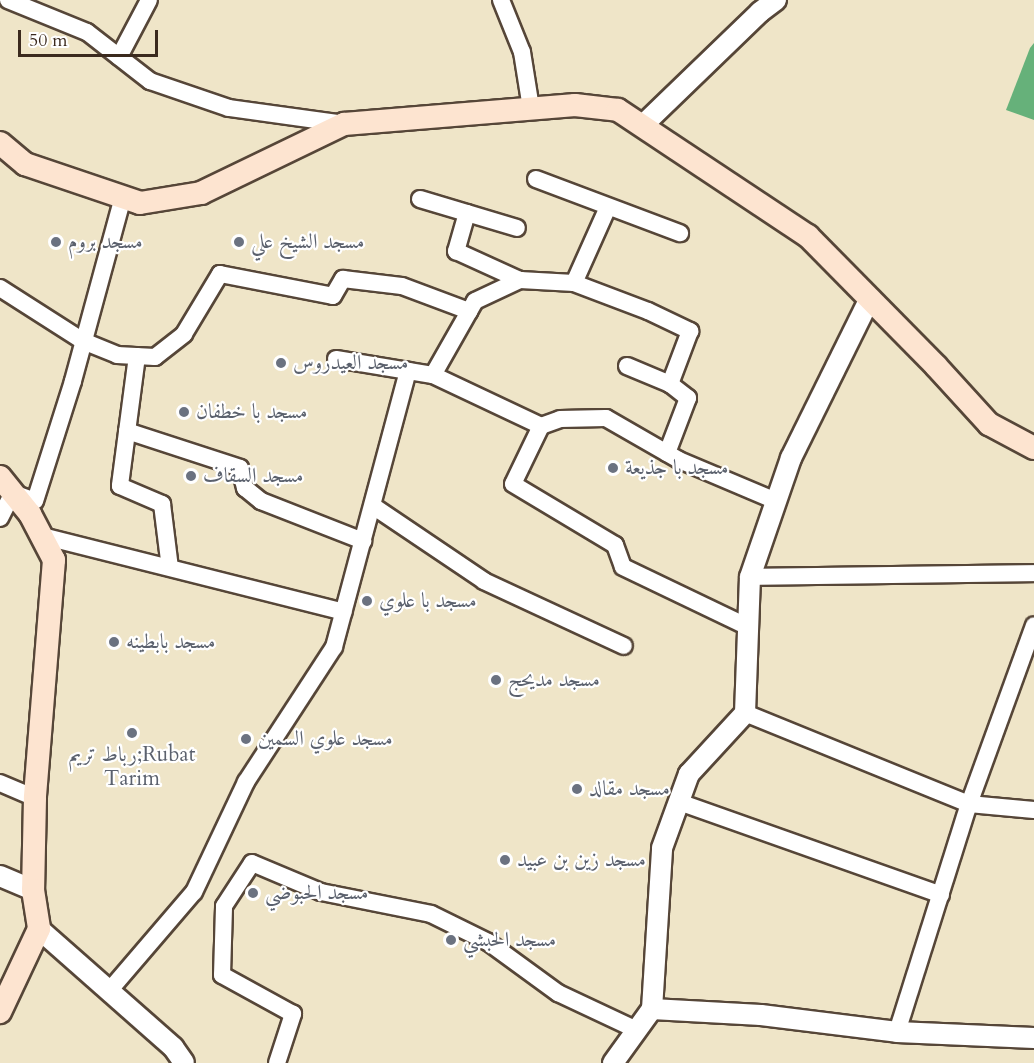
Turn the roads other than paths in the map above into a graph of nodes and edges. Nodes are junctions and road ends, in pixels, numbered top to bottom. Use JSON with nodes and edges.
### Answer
{"nodes":[{"id":1,"x":8,"y":0,"type":"edge"},
{"id":2,"x":149,"y":0,"type":"edge"},
{"id":3,"x":501,"y":0,"type":"edge"},
{"id":4,"x":776,"y":0,"type":"edge"},
{"id":5,"x":119,"y":57,"type":"junction"},
{"id":6,"x":531,"y":108,"type":"junction"},
{"id":7,"x":344,"y":124,"type":"junction"},
{"id":8,"x":642,"y":126,"type":"junction"},
{"id":9,"x":0,"y":143,"type":"edge"},
{"id":10,"x":536,"y":179,"type":"dead end"},
{"id":11,"x":123,"y":197,"type":"junction"},
{"id":12,"x":420,"y":200,"type":"dead end"},
{"id":13,"x":608,"y":207,"type":"junction"},
{"id":14,"x":467,"y":213,"type":"junction"},
{"id":15,"x":517,"y":228,"type":"dead end"},
{"id":16,"x":680,"y":233,"type":"dead end"},
{"id":17,"x":520,"y":280,"type":"junction"},
{"id":18,"x":574,"y":283,"type":"junction"},
{"id":19,"x":0,"y":288,"type":"edge"},
{"id":20,"x":870,"y":298,"type":"junction"},
{"id":21,"x":469,"y":311,"type":"junction"},
{"id":22,"x":83,"y":341,"type":"junction"},
{"id":23,"x":137,"y":356,"type":"junction"},
{"id":24,"x":336,"y":359,"type":"dead end"},
{"id":25,"x":627,"y":366,"type":"dead end"},
{"id":26,"x":408,"y":371,"type":"junction"},
{"id":27,"x":433,"y":375,"type":"junction"},
{"id":28,"x":670,"y":384,"type":"junction"},
{"id":29,"x":541,"y":426,"type":"junction"},
{"id":30,"x":127,"y":431,"type":"junction"},
{"id":31,"x":1034,"y":448,"type":"edge"},
{"id":32,"x":667,"y":453,"type":"junction"},
{"id":33,"x":6,"y":485,"type":"edge"},
{"id":34,"x":776,"y":501,"type":"junction"},
{"id":35,"x":373,"y":506,"type":"junction"},
{"id":36,"x":0,"y":518,"type":"edge"},
{"id":37,"x":42,"y":536,"type":"junction"},
{"id":38,"x":363,"y":542,"type":"junction"},
{"id":39,"x":170,"y":568,"type":"junction"},
{"id":40,"x":1034,"y":573,"type":"edge"},
{"id":41,"x":750,"y":577,"type":"junction"},
{"id":42,"x":344,"y":612,"type":"junction"},
{"id":43,"x":1034,"y":625,"type":"edge"},
{"id":44,"x":748,"y":627,"type":"junction"},
{"id":45,"x":624,"y":646,"type":"dead end"},
{"id":46,"x":745,"y":713,"type":"junction"},
{"id":47,"x":0,"y":783,"type":"edge"},
{"id":48,"x":35,"y":798,"type":"junction"},
{"id":49,"x":679,"y":802,"type":"junction"},
{"id":50,"x":969,"y":804,"type":"junction"},
{"id":51,"x":1034,"y":810,"type":"edge"},
{"id":52,"x":0,"y":876,"type":"edge"},
{"id":53,"x":33,"y":890,"type":"junction"},
{"id":54,"x":941,"y":895,"type":"junction"},
{"id":55,"x":39,"y":929,"type":"junction"},
{"id":56,"x":109,"y":991,"type":"junction"},
{"id":57,"x":652,"y":1009,"type":"junction"},
{"id":58,"x":0,"y":1012,"type":"edge"},
{"id":59,"x":637,"y":1030,"type":"junction"},
{"id":60,"x":897,"y":1032,"type":"junction"},
{"id":61,"x":1034,"y":1038,"type":"edge"},
{"id":62,"x":184,"y":1063,"type":"edge"},
{"id":63,"x":277,"y":1063,"type":"edge"},
{"id":64,"x":613,"y":1063,"type":"edge"}],
"edges":[{"from":1,"to":5,"type":"street"},
{"from":2,"to":5,"type":"street"},
{"from":3,"to":6,"type":"street"},
{"from":4,"to":8,"type":"street"},
{"from":5,"to":7,"type":"street"},
{"from":6,"to":7,"type":"main road"},
{"from":6,"to":8,"type":"main road"},
{"from":7,"to":11,"type":"main road"},
{"from":8,"to":20,"type":"main road"},
{"from":9,"to":11,"type":"main road"},
{"from":10,"to":13,"type":"street"},
{"from":11,"to":22,"type":"street"},
{"from":12,"to":14,"type":"street"},
{"from":13,"to":16,"type":"street"},
{"from":13,"to":18,"type":"street"},
{"from":14,"to":15,"type":"street"},
{"from":14,"to":17,"type":"street"},
{"from":17,"to":18,"type":"street"},
{"from":17,"to":21,"type":"street"},
{"from":18,"to":28,"type":"street"},
{"from":19,"to":22,"type":"street"},
{"from":20,"to":31,"type":"main road"},
{"from":20,"to":34,"type":"street"},
{"from":21,"to":23,"type":"street"},
{"from":21,"to":27,"type":"street"},
{"from":22,"to":23,"type":"street"},
{"from":22,"to":33,"type":"street"},
{"from":23,"to":30,"type":"street"},
{"from":24,"to":26,"type":"street"},
{"from":25,"to":28,"type":"street"},
{"from":26,"to":27,"type":"street"},
{"from":26,"to":35,"type":"street"},
{"from":27,"to":29,"type":"street"},
{"from":28,"to":32,"type":"street"},
{"from":29,"to":32,"type":"street"},
{"from":29,"to":44,"type":"street"},
{"from":30,"to":38,"type":"street"},
{"from":30,"to":39,"type":"street"},
{"from":32,"to":34,"type":"street"},
{"from":33,"to":36,"type":"street"},
{"from":33,"to":37,"type":"main road"},
{"from":34,"to":41,"type":"street"},
{"from":35,"to":38,"type":"street"},
{"from":35,"to":45,"type":"street"},
{"from":37,"to":39,"type":"street"},
{"from":37,"to":48,"type":"main road"},
{"from":38,"to":42,"type":"street"},
{"from":39,"to":42,"type":"street"},
{"from":40,"to":41,"type":"street"},
{"from":41,"to":44,"type":"street"},
{"from":42,"to":56,"type":"street"},
{"from":43,"to":50,"type":"street"},
{"from":44,"to":46,"type":"street"},
{"from":46,"to":49,"type":"street"},
{"from":46,"to":50,"type":"street"},
{"from":47,"to":48,"type":"street"},
{"from":48,"to":53,"type":"main road"},
{"from":49,"to":54,"type":"street"},
{"from":49,"to":57,"type":"street"},
{"from":50,"to":51,"type":"street"},
{"from":50,"to":54,"type":"street"},
{"from":52,"to":53,"type":"street"},
{"from":53,"to":55,"type":"main road"},
{"from":54,"to":60,"type":"street"},
{"from":55,"to":56,"type":"street"},
{"from":55,"to":58,"type":"main road"},
{"from":56,"to":62,"type":"street"},
{"from":57,"to":59,"type":"street"},
{"from":57,"to":60,"type":"street"},
{"from":59,"to":63,"type":"street"},
{"from":59,"to":64,"type":"street"},
{"from":60,"to":61,"type":"street"}]}
